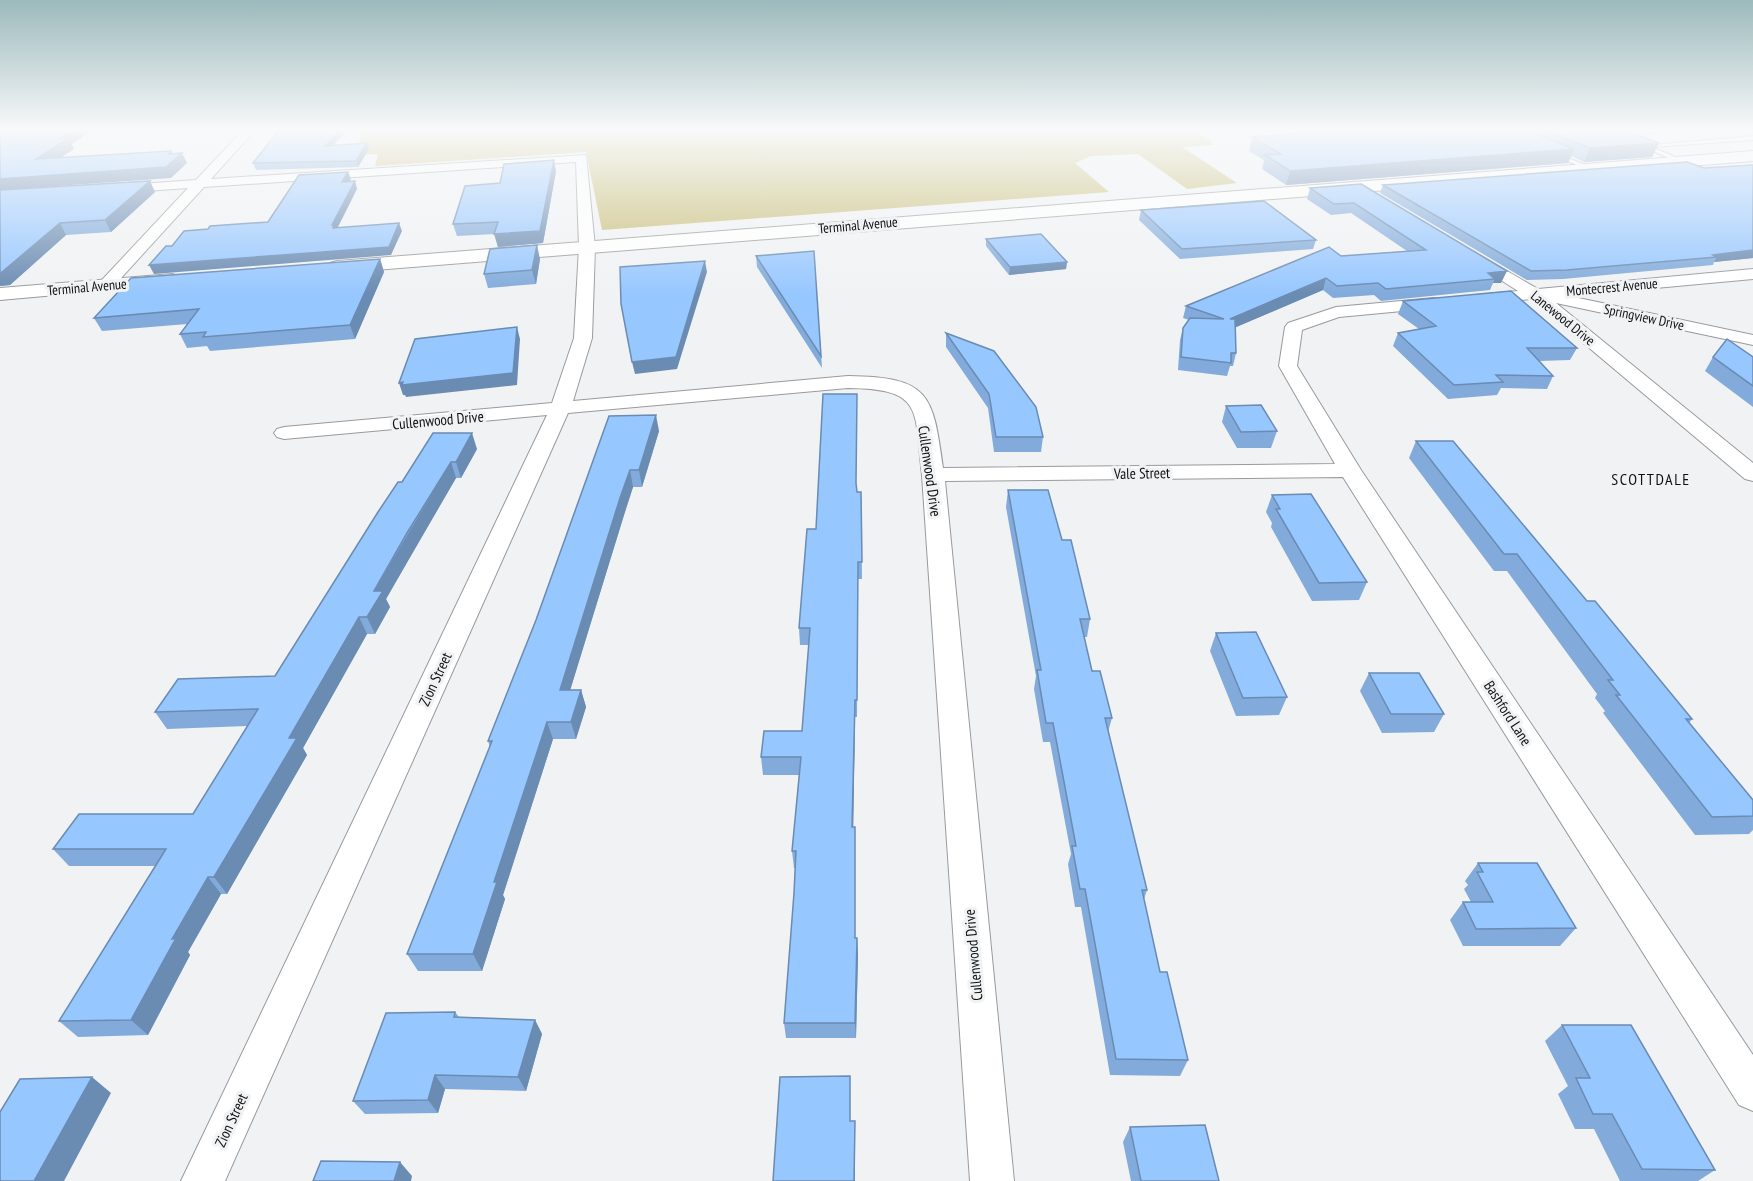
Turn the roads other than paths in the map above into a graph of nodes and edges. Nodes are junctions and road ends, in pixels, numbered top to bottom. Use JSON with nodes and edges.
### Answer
{"nodes":[{"id":1,"x":196,"y":184,"type":"edge"},
{"id":2,"x":198,"y":184,"type":"edge"},
{"id":3,"x":583,"y":184,"type":"edge"},
{"id":4,"x":1368,"y":184,"type":"edge"},
{"id":5,"x":1356,"y":185,"type":"junction"},
{"id":6,"x":105,"y":189,"type":"edge"},
{"id":7,"x":1388,"y":205,"type":"edge"},
{"id":8,"x":1456,"y":246,"type":"edge"},
{"id":9,"x":587,"y":247,"type":"junction"},
{"id":10,"x":320,"y":268,"type":"edge"},
{"id":11,"x":1753,"y":274,"type":"edge"},
{"id":12,"x":189,"y":278,"type":"edge"},
{"id":13,"x":106,"y":285,"type":"junction"},
{"id":14,"x":0,"y":294,"type":"edge"},
{"id":15,"x":1535,"y":294,"type":"junction"},
{"id":16,"x":1294,"y":327,"type":"joint"},
{"id":17,"x":1753,"y":340,"type":"edge"},
{"id":18,"x":560,"y":409,"type":"junction"},
{"id":19,"x":284,"y":433,"type":"dead end"},
{"id":20,"x":1350,"y":470,"type":"junction"},
{"id":21,"x":1753,"y":474,"type":"edge"},
{"id":22,"x":933,"y":475,"type":"junction"},
{"id":23,"x":1753,"y":1091,"type":"edge"},
{"id":24,"x":203,"y":1181,"type":"edge"},
{"id":25,"x":992,"y":1181,"type":"edge"}],
"edges":[{"from":1,"to":6,"type":"street"},
{"from":2,"to":13,"type":"street"},
{"from":3,"to":9,"type":"street","name":"Zion Street"},
{"from":4,"to":5,"type":"street","name":"Terminal Avenue"},
{"from":5,"to":7,"type":"street"},
{"from":5,"to":9,"type":"street","name":"Terminal Avenue"},
{"from":8,"to":15,"type":"street","name":"Lanewood Drive"},
{"from":9,"to":10,"type":"street","name":"Terminal Avenue"},
{"from":9,"to":18,"type":"street","name":"Zion Street"},
{"from":11,"to":15,"type":"street","name":"Montecrest Avenue"},
{"from":12,"to":13,"type":"street","name":"Terminal Avenue"},
{"from":13,"to":14,"type":"street","name":"Terminal Avenue"},
{"from":15,"to":16,"type":"street","name":"Montecrest Avenue"},
{"from":15,"to":17,"type":"street","name":"Springview Drive"},
{"from":15,"to":21,"type":"street","name":"Lanewood Drive"},
{"from":16,"to":20,"type":"street","name":"Bashford Lane"},
{"from":18,"to":19,"type":"street","name":"Cullenwood Drive"},
{"from":18,"to":22,"type":"street","name":"Cullenwood Drive"},
{"from":18,"to":24,"type":"street","name":"Zion Street"},
{"from":20,"to":22,"type":"street","name":"Vale Street"},
{"from":20,"to":23,"type":"street","name":"Bashford Lane"},
{"from":22,"to":25,"type":"street","name":"Cullenwood Drive"}]}
